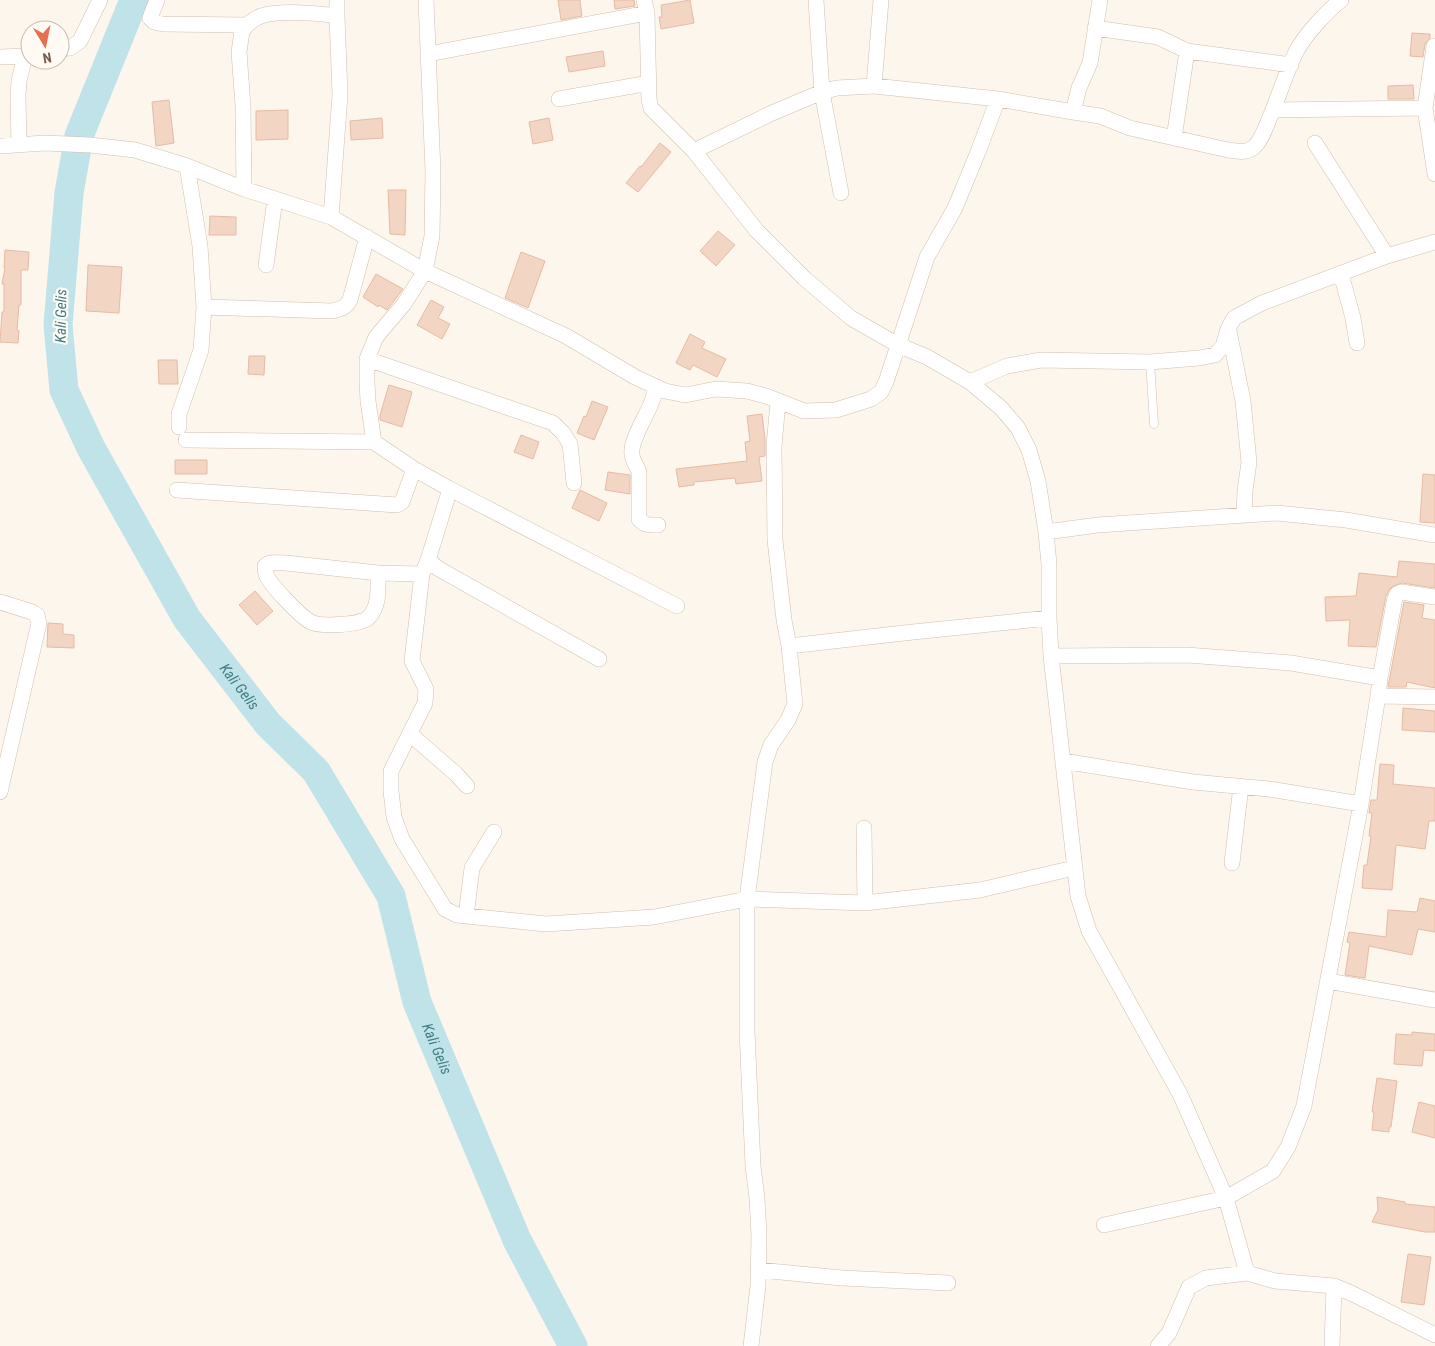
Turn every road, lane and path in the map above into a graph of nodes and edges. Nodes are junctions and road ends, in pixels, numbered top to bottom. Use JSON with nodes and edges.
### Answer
{"nodes":[{"id":1,"x":100,"y":0,"type":"edge"},
{"id":2,"x":157,"y":0,"type":"edge"},
{"id":3,"x":337,"y":0,"type":"edge"},
{"id":4,"x":426,"y":0,"type":"edge"},
{"id":5,"x":816,"y":0,"type":"edge"},
{"id":6,"x":881,"y":0,"type":"edge"},
{"id":7,"x":1100,"y":0,"type":"edge"},
{"id":8,"x":1341,"y":0,"type":"edge"},
{"id":9,"x":646,"y":6,"type":"edge"},
{"id":10,"x":267,"y":7,"type":"edge"},
{"id":11,"x":337,"y":16,"type":"junction"},
{"id":12,"x":247,"y":25,"type":"junction"},
{"id":13,"x":1095,"y":28,"type":"junction"},
{"id":14,"x":1434,"y":46,"type":"edge"},
{"id":15,"x":70,"y":48,"type":"edge"},
{"id":16,"x":1187,"y":51,"type":"junction"},
{"id":17,"x":428,"y":54,"type":"junction"},
{"id":18,"x":20,"y":56,"type":"edge"},
{"id":19,"x":0,"y":58,"type":"edge"},
{"id":20,"x":1291,"y":65,"type":"junction"},
{"id":21,"x":23,"y":70,"type":"edge"},
{"id":22,"x":649,"y":82,"type":"junction"},
{"id":23,"x":874,"y":86,"type":"junction"},
{"id":24,"x":822,"y":92,"type":"junction"},
{"id":25,"x":560,"y":98,"type":"dead end"},
{"id":26,"x":998,"y":99,"type":"junction"},
{"id":27,"x":1425,"y":108,"type":"junction"},
{"id":28,"x":1273,"y":110,"type":"junction"},
{"id":29,"x":1073,"y":112,"type":"junction"},
{"id":30,"x":1174,"y":138,"type":"junction"},
{"id":31,"x":1315,"y":143,"type":"dead end"},
{"id":32,"x":19,"y":144,"type":"junction"},
{"id":33,"x":0,"y":146,"type":"edge"},
{"id":34,"x":694,"y":151,"type":"junction"},
{"id":35,"x":187,"y":166,"type":"junction"},
{"id":36,"x":1435,"y":174,"type":"edge"},
{"id":37,"x":244,"y":189,"type":"junction"},
{"id":38,"x":841,"y":193,"type":"dead end"},
{"id":39,"x":275,"y":199,"type":"junction"},
{"id":40,"x":331,"y":217,"type":"junction"},
{"id":41,"x":367,"y":237,"type":"junction"},
{"id":42,"x":1435,"y":242,"type":"edge"},
{"id":43,"x":1387,"y":256,"type":"junction"},
{"id":44,"x":266,"y":265,"type":"dead end"},
{"id":45,"x":425,"y":270,"type":"junction"},
{"id":46,"x":1341,"y":274,"type":"junction"},
{"id":47,"x":204,"y":307,"type":"junction"},
{"id":48,"x":1228,"y":329,"type":"junction"},
{"id":49,"x":1357,"y":343,"type":"dead end"},
{"id":50,"x":898,"y":345,"type":"junction"},
{"id":51,"x":367,"y":359,"type":"junction"},
{"id":52,"x":1150,"y":362,"type":"junction"},
{"id":53,"x":970,"y":382,"type":"junction"},
{"id":54,"x":657,"y":387,"type":"junction"},
{"id":55,"x":778,"y":402,"type":"junction"},
{"id":56,"x":1154,"y":424,"type":"dead end"},
{"id":57,"x":374,"y":442,"type":"junction"},
{"id":58,"x":414,"y":469,"type":"junction"},
{"id":59,"x":574,"y":483,"type":"dead end"},
{"id":60,"x":450,"y":489,"type":"junction"},
{"id":61,"x":177,"y":490,"type":"dead end"},
{"id":62,"x":1244,"y":515,"type":"junction"},
{"id":63,"x":658,"y":525,"type":"dead end"},
{"id":64,"x":1046,"y":532,"type":"junction"},
{"id":65,"x":1435,"y":535,"type":"edge"},
{"id":66,"x":428,"y":560,"type":"junction"},
{"id":67,"x":378,"y":573,"type":"junction"},
{"id":68,"x":422,"y":574,"type":"junction"},
{"id":69,"x":1435,"y":597,"type":"edge"},
{"id":70,"x":0,"y":602,"type":"edge"},
{"id":71,"x":677,"y":606,"type":"dead end"},
{"id":72,"x":1049,"y":618,"type":"junction"},
{"id":73,"x":789,"y":646,"type":"junction"},
{"id":74,"x":1051,"y":656,"type":"junction"},
{"id":75,"x":599,"y":659,"type":"dead end"},
{"id":76,"x":1380,"y":678,"type":"junction"},
{"id":77,"x":1378,"y":696,"type":"junction"},
{"id":78,"x":1435,"y":697,"type":"edge"},
{"id":79,"x":410,"y":734,"type":"junction"},
{"id":80,"x":1062,"y":761,"type":"junction"},
{"id":81,"x":468,"y":786,"type":"dead end"},
{"id":82,"x":1241,"y":786,"type":"junction"},
{"id":83,"x":0,"y":792,"type":"edge"},
{"id":84,"x":1361,"y":804,"type":"junction"},
{"id":85,"x":864,"y":828,"type":"dead end"},
{"id":86,"x":494,"y":832,"type":"dead end"},
{"id":87,"x":1232,"y":863,"type":"dead end"},
{"id":88,"x":1074,"y":868,"type":"junction"},
{"id":89,"x":747,"y":899,"type":"junction"},
{"id":90,"x":866,"y":903,"type":"junction"},
{"id":91,"x":466,"y":916,"type":"junction"},
{"id":92,"x":1328,"y":981,"type":"junction"},
{"id":93,"x":1435,"y":1000,"type":"edge"},
{"id":94,"x":1226,"y":1198,"type":"junction"},
{"id":95,"x":1104,"y":1225,"type":"dead end"},
{"id":96,"x":759,"y":1270,"type":"junction"},
{"id":97,"x":1247,"y":1273,"type":"junction"},
{"id":98,"x":948,"y":1282,"type":"dead end"},
{"id":99,"x":1334,"y":1286,"type":"junction"},
{"id":100,"x":1435,"y":1335,"type":"edge"},
{"id":101,"x":750,"y":1346,"type":"edge"},
{"id":102,"x":1158,"y":1346,"type":"edge"},
{"id":103,"x":1332,"y":1346,"type":"edge"}],
"edges":[{"from":1,"to":15,"type":"street"},
{"from":2,"to":12,"type":"street"},
{"from":3,"to":11,"type":"street"},
{"from":4,"to":17,"type":"street"},
{"from":5,"to":24,"type":"street"},
{"from":6,"to":23,"type":"street"},
{"from":7,"to":13,"type":"street"},
{"from":8,"to":20,"type":"street"},
{"from":9,"to":17,"type":"street"},
{"from":9,"to":22,"type":"street"},
{"from":10,"to":11,"type":"street"},
{"from":10,"to":12,"type":"street"},
{"from":11,"to":40,"type":"street"},
{"from":12,"to":37,"type":"street"},
{"from":13,"to":16,"type":"street"},
{"from":13,"to":29,"type":"street"},
{"from":14,"to":27,"type":"street"},
{"from":16,"to":20,"type":"street"},
{"from":16,"to":30,"type":"street"},
{"from":17,"to":45,"type":"street"},
{"from":18,"to":19,"type":"street"},
{"from":20,"to":28,"type":"street"},
{"from":21,"to":32,"type":"street"},
{"from":22,"to":25,"type":"street"},
{"from":22,"to":34,"type":"street"},
{"from":23,"to":24,"type":"street"},
{"from":23,"to":26,"type":"street"},
{"from":24,"to":34,"type":"street"},
{"from":24,"to":38,"type":"street"},
{"from":26,"to":29,"type":"street"},
{"from":26,"to":50,"type":"street"},
{"from":27,"to":28,"type":"street"},
{"from":27,"to":36,"type":"street"},
{"from":28,"to":30,"type":"street"},
{"from":29,"to":30,"type":"street"},
{"from":31,"to":43,"type":"street"},
{"from":32,"to":33,"type":"street"},
{"from":32,"to":35,"type":"street"},
{"from":34,"to":50,"type":"street"},
{"from":35,"to":37,"type":"street"},
{"from":35,"to":47,"type":"street"},
{"from":37,"to":39,"type":"street"},
{"from":39,"to":40,"type":"street"},
{"from":39,"to":44,"type":"street"},
{"from":40,"to":41,"type":"street"},
{"from":41,"to":45,"type":"street"},
{"from":41,"to":47,"type":"street"},
{"from":42,"to":43,"type":"street"},
{"from":43,"to":46,"type":"street"},
{"from":45,"to":51,"type":"street"},
{"from":45,"to":54,"type":"street"},
{"from":46,"to":48,"type":"street"},
{"from":46,"to":49,"type":"street"},
{"from":47,"to":57,"type":"street"},
{"from":48,"to":52,"type":"street"},
{"from":48,"to":62,"type":"street"},
{"from":50,"to":53,"type":"street"},
{"from":50,"to":55,"type":"street"},
{"from":51,"to":57,"type":"street"},
{"from":51,"to":59,"type":"street"},
{"from":52,"to":53,"type":"street"},
{"from":52,"to":56,"type":"lane"},
{"from":53,"to":64,"type":"street"},
{"from":54,"to":55,"type":"street"},
{"from":54,"to":63,"type":"street"},
{"from":55,"to":73,"type":"street"},
{"from":57,"to":58,"type":"street"},
{"from":58,"to":60,"type":"street"},
{"from":58,"to":61,"type":"street"},
{"from":60,"to":66,"type":"street"},
{"from":60,"to":71,"type":"street"},
{"from":62,"to":64,"type":"street"},
{"from":62,"to":65,"type":"street"},
{"from":64,"to":72,"type":"street"},
{"from":66,"to":68,"type":"street"},
{"from":66,"to":75,"type":"street"},
{"from":67,"to":67,"type":"street"},
{"from":67,"to":68,"type":"street"},
{"from":68,"to":79,"type":"street"},
{"from":69,"to":76,"type":"street"},
{"from":70,"to":83,"type":"street"},
{"from":72,"to":73,"type":"street"},
{"from":72,"to":74,"type":"street"},
{"from":73,"to":89,"type":"street"},
{"from":74,"to":76,"type":"street"},
{"from":74,"to":80,"type":"street"},
{"from":76,"to":77,"type":"street"},
{"from":77,"to":78,"type":"street"},
{"from":77,"to":84,"type":"street"},
{"from":79,"to":81,"type":"street"},
{"from":79,"to":91,"type":"street"},
{"from":80,"to":82,"type":"street"},
{"from":80,"to":88,"type":"street"},
{"from":82,"to":84,"type":"street"},
{"from":82,"to":87,"type":"street"},
{"from":84,"to":92,"type":"street"},
{"from":85,"to":90,"type":"street"},
{"from":86,"to":91,"type":"street"},
{"from":88,"to":90,"type":"street"},
{"from":88,"to":94,"type":"street"},
{"from":89,"to":90,"type":"street"},
{"from":89,"to":91,"type":"street"},
{"from":89,"to":96,"type":"street"},
{"from":92,"to":93,"type":"street"},
{"from":92,"to":94,"type":"street"},
{"from":94,"to":95,"type":"street"},
{"from":94,"to":97,"type":"street"},
{"from":96,"to":98,"type":"street"},
{"from":96,"to":101,"type":"street"},
{"from":97,"to":99,"type":"street"},
{"from":97,"to":102,"type":"street"},
{"from":99,"to":100,"type":"street"},
{"from":99,"to":103,"type":"street"}]}
